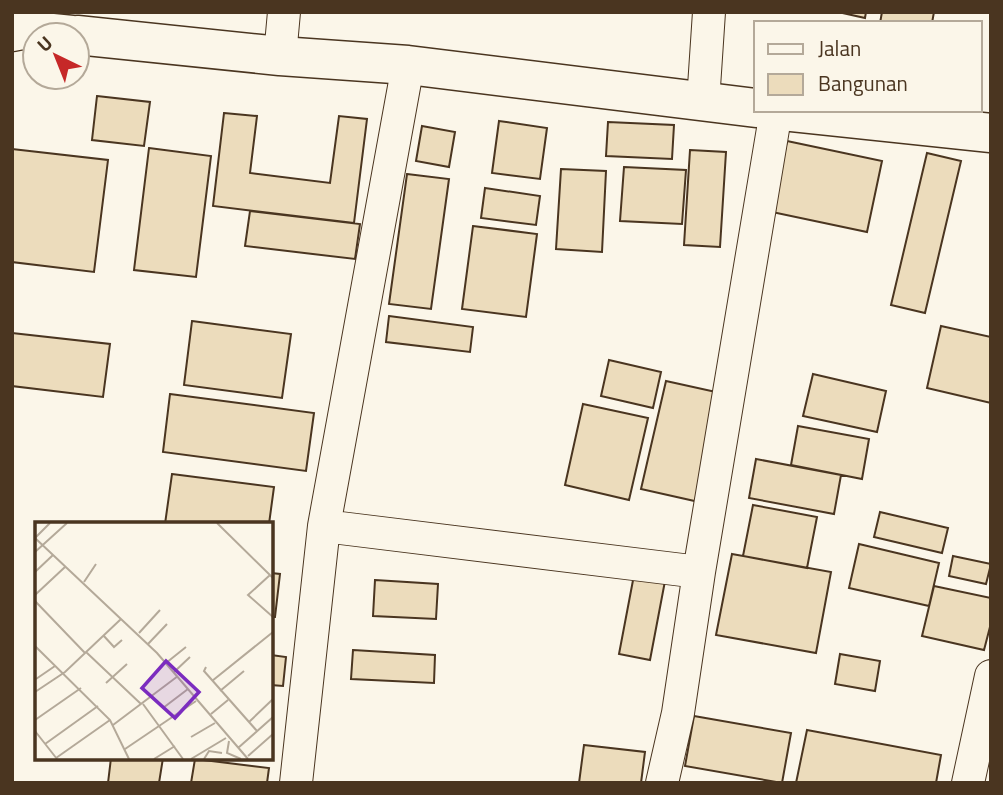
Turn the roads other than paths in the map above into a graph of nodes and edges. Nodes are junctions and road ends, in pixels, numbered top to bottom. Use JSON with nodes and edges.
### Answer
{"nodes":[{"id":1,"x":284,"y":12,"type":"edge"},
{"id":2,"x":709,"y":12,"type":"edge"},
{"id":3,"x":91,"y":37,"type":"edge"},
{"id":4,"x":280,"y":56,"type":"junction"},
{"id":5,"x":408,"y":65,"type":"junction"},
{"id":6,"x":703,"y":102,"type":"junction"},
{"id":7,"x":754,"y":108,"type":"edge"},
{"id":8,"x":775,"y":112,"type":"edge"},
{"id":9,"x":794,"y":112,"type":"edge"},
{"id":10,"x":991,"y":133,"type":"edge"},
{"id":11,"x":324,"y":526,"type":"junction"},
{"id":12,"x":699,"y":572,"type":"junction"},
{"id":13,"x":991,"y":676,"type":"edge"},
{"id":14,"x":296,"y":783,"type":"edge"},
{"id":15,"x":662,"y":783,"type":"edge"},
{"id":16,"x":968,"y":783,"type":"edge"}],
"edges":[{"from":1,"to":4,"type":"street"},
{"from":2,"to":6,"type":"street"},
{"from":3,"to":4,"type":"highway"},
{"from":4,"to":5,"type":"highway"},
{"from":5,"to":6,"type":"highway"},
{"from":5,"to":11,"type":"street"},
{"from":6,"to":7,"type":"highway"},
{"from":8,"to":12,"type":"street"},
{"from":9,"to":10,"type":"highway"},
{"from":11,"to":12,"type":"street"},
{"from":11,"to":14,"type":"street"},
{"from":12,"to":15,"type":"street"},
{"from":13,"to":16,"type":"street"}]}
